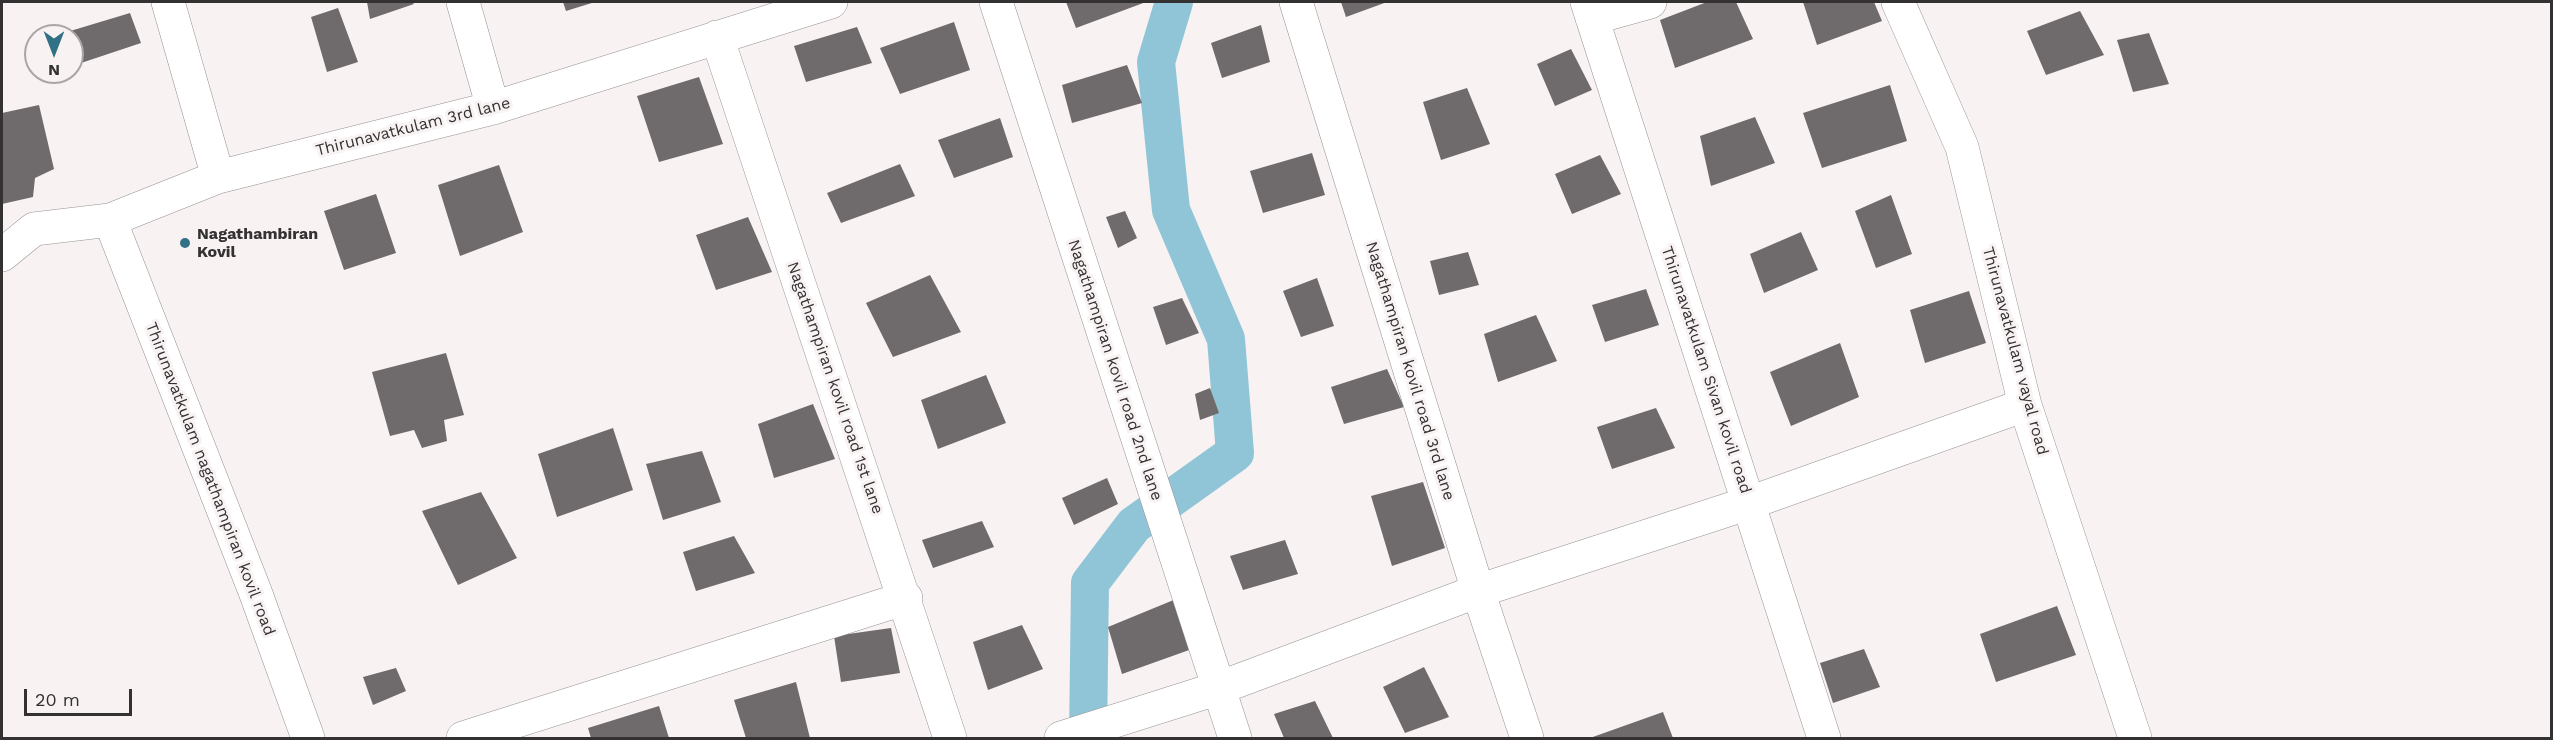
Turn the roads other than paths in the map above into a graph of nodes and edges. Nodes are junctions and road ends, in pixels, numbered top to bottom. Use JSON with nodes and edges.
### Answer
{"nodes":[{"id":1,"x":168,"y":2,"type":"edge"},
{"id":2,"x":463,"y":2,"type":"edge"},
{"id":3,"x":831,"y":2,"type":"edge"},
{"id":4,"x":996,"y":2,"type":"edge"},
{"id":5,"x":1296,"y":2,"type":"edge"},
{"id":6,"x":1650,"y":2,"type":"edge"},
{"id":7,"x":1898,"y":2,"type":"edge"},
{"id":8,"x":1590,"y":10,"type":"edge"},
{"id":9,"x":756,"y":13,"type":"edge"},
{"id":10,"x":717,"y":37,"type":"junction"},
{"id":11,"x":493,"y":108,"type":"junction"},
{"id":12,"x":218,"y":177,"type":"junction"},
{"id":13,"x":110,"y":220,"type":"junction"},
{"id":14,"x":2,"y":255,"type":"edge"},
{"id":15,"x":2025,"y":405,"type":"junction"},
{"id":16,"x":1749,"y":503,"type":"junction"},
{"id":17,"x":1478,"y":591,"type":"junction"},
{"id":18,"x":906,"y":598,"type":"junction"},
{"id":19,"x":1219,"y":688,"type":"junction"},
{"id":20,"x":308,"y":738,"type":"edge"},
{"id":21,"x":464,"y":738,"type":"edge"},
{"id":22,"x":951,"y":738,"type":"edge"},
{"id":23,"x":1061,"y":738,"type":"edge"},
{"id":24,"x":1235,"y":738,"type":"edge"},
{"id":25,"x":1527,"y":738,"type":"edge"},
{"id":26,"x":1824,"y":738,"type":"edge"},
{"id":27,"x":2135,"y":738,"type":"edge"}],
"edges":[{"from":1,"to":12,"type":"street"},
{"from":2,"to":11,"type":"street"},
{"from":3,"to":9,"type":"street","name":"Thirunavatkulam 3rd lane"},
{"from":4,"to":19,"type":"street","name":"Nagathampiran kovil road 2nd lane"},
{"from":5,"to":17,"type":"street","name":"Nagathampiran kovil road 3rd lane"},
{"from":6,"to":8,"type":"street"},
{"from":7,"to":15,"type":"street","name":"Thirunavatkulam vayal road"},
{"from":8,"to":16,"type":"street","name":"Thirunavatkulam Sivan kovil road"},
{"from":9,"to":10,"type":"street","name":"Thirunavatkulam 3rd lane"},
{"from":10,"to":11,"type":"street","name":"Thirunavatkulam 3rd lane"},
{"from":10,"to":18,"type":"street","name":"Nagathampiran kovil road 1st lane"},
{"from":11,"to":12,"type":"street","name":"Thirunavatkulam 3rd lane"},
{"from":12,"to":13,"type":"street","name":"Thirunavatkulam 3rd lane"},
{"from":13,"to":14,"type":"street","name":"Thirunavatkulam 3rd lane"},
{"from":13,"to":20,"type":"street","name":"Thirunavatkulam nagathampiran kovil road"},
{"from":15,"to":16,"type":"street"},
{"from":15,"to":27,"type":"street","name":"Thirunavatkulam vayal road"},
{"from":16,"to":17,"type":"street"},
{"from":16,"to":26,"type":"street","name":"Thirunavatkulam Sivan kovil road"},
{"from":17,"to":19,"type":"street"},
{"from":17,"to":25,"type":"street","name":"Nagathampiran kovil road 3rd lane"},
{"from":18,"to":21,"type":"street"},
{"from":18,"to":22,"type":"street","name":"Nagathampiran kovil road 1st lane"},
{"from":19,"to":23,"type":"street"},
{"from":19,"to":24,"type":"street","name":"Nagathampiran kovil road 2nd lane"}]}
